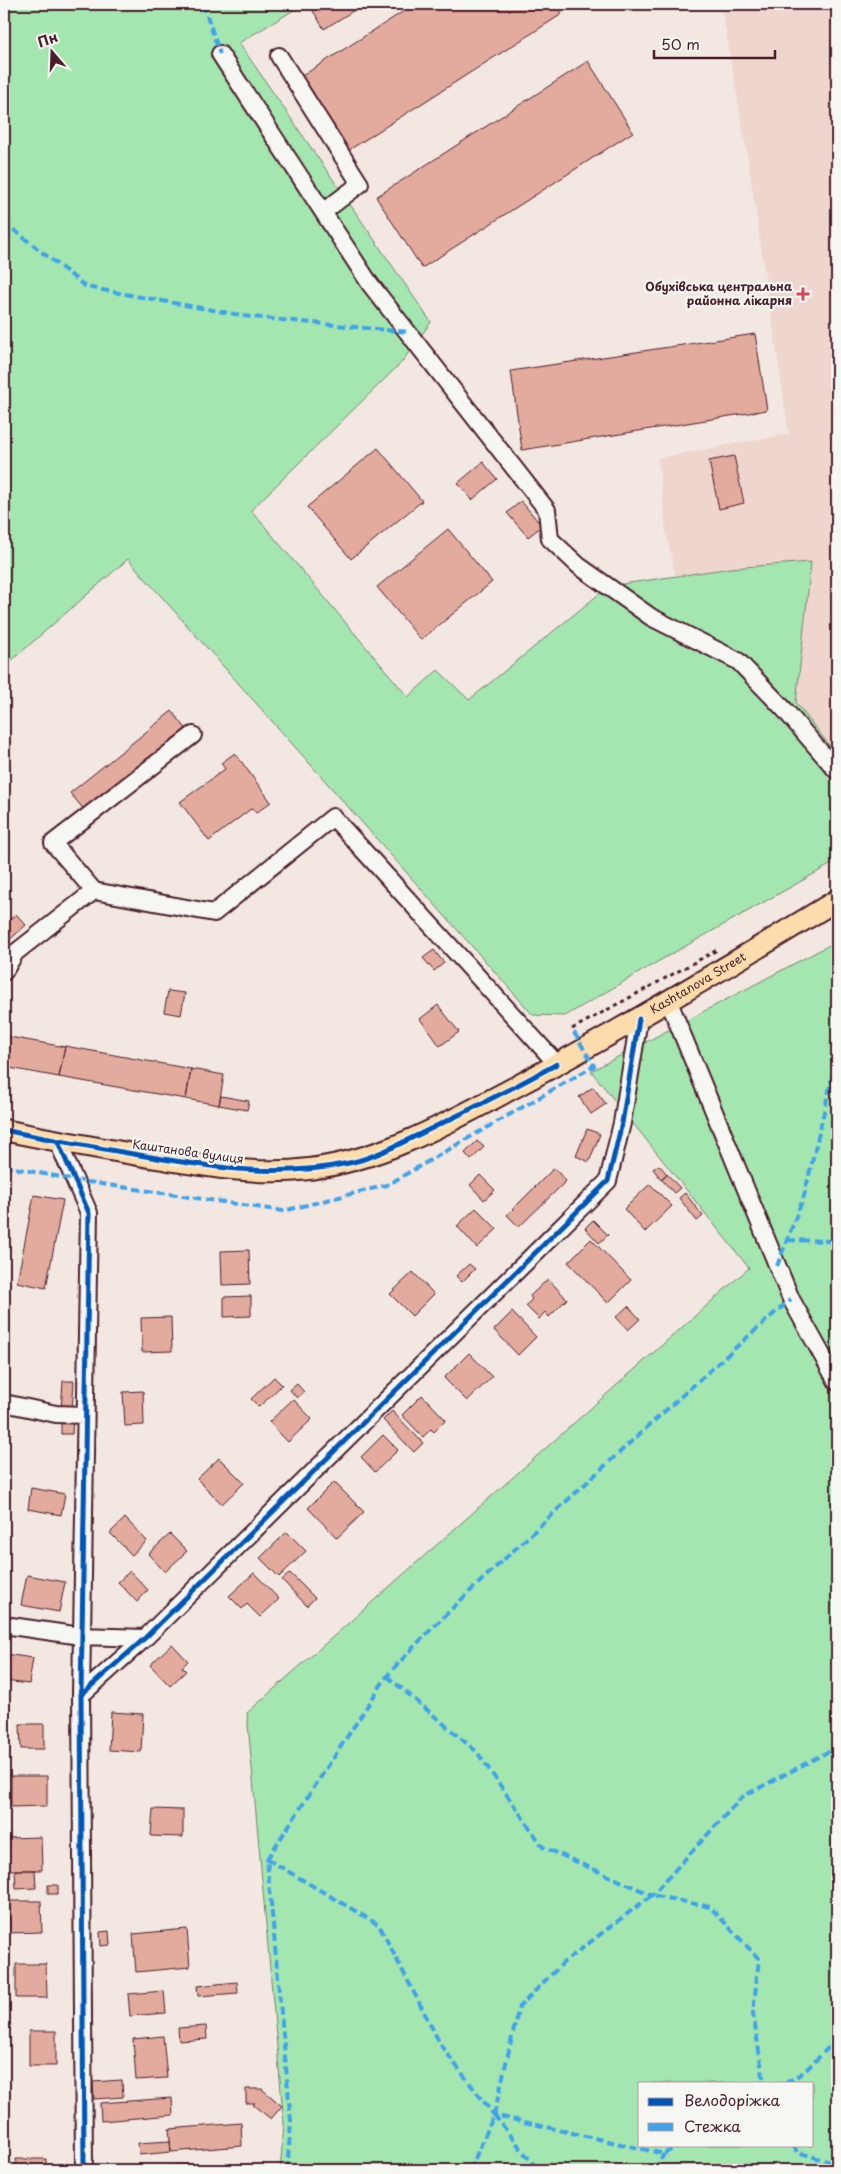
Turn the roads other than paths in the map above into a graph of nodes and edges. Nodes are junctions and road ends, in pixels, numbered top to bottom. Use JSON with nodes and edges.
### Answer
{"nodes":[{"id":1,"x":220,"y":54,"type":"dead end"},
{"id":2,"x":279,"y":56,"type":"dead end"},
{"id":3,"x":323,"y":212,"type":"junction"},
{"id":4,"x":193,"y":735,"type":"dead end"},
{"id":5,"x":837,"y":771,"type":"edge"},
{"id":6,"x":94,"y":891,"type":"junction"},
{"id":7,"x":837,"y":900,"type":"edge"},
{"id":8,"x":4,"y":972,"type":"edge"},
{"id":9,"x":668,"y":1002,"type":"junction"},
{"id":10,"x":639,"y":1019,"type":"junction"},
{"id":11,"x":558,"y":1064,"type":"junction"},
{"id":12,"x":4,"y":1130,"type":"edge"},
{"id":13,"x":58,"y":1142,"type":"junction"},
{"id":14,"x":837,"y":1382,"type":"edge"},
{"id":15,"x":4,"y":1403,"type":"edge"},
{"id":16,"x":85,"y":1415,"type":"junction"},
{"id":17,"x":4,"y":1626,"type":"edge"},
{"id":18,"x":81,"y":1636,"type":"junction"},
{"id":19,"x":145,"y":1638,"type":"junction"},
{"id":20,"x":81,"y":1695,"type":"junction"},
{"id":21,"x":84,"y":2170,"type":"edge"}],
"edges":[{"from":1,"to":3,"type":"street"},
{"from":2,"to":3,"type":"street"},
{"from":3,"to":5,"type":"street"},
{"from":4,"to":6,"type":"street"},
{"from":6,"to":8,"type":"street"},
{"from":6,"to":11,"type":"street"},
{"from":7,"to":9,"type":"main road","name":"Kashtanova Street"},
{"from":9,"to":10,"type":"main road","name":"Kashtanova Street"},
{"from":9,"to":14,"type":"street"},
{"from":10,"to":11,"type":"main road","name":"Kashtanova Street"},
{"from":10,"to":19,"type":"street"},
{"from":11,"to":13,"type":"main road","name":"Каштанова вулиця"},
{"from":12,"to":13,"type":"main road","name":"Каштанова вулиця"},
{"from":13,"to":16,"type":"street"},
{"from":15,"to":16,"type":"street"},
{"from":16,"to":18,"type":"street"},
{"from":17,"to":18,"type":"street"},
{"from":18,"to":19,"type":"street"},
{"from":18,"to":20,"type":"street"},
{"from":19,"to":20,"type":"street"},
{"from":20,"to":21,"type":"street"}]}
